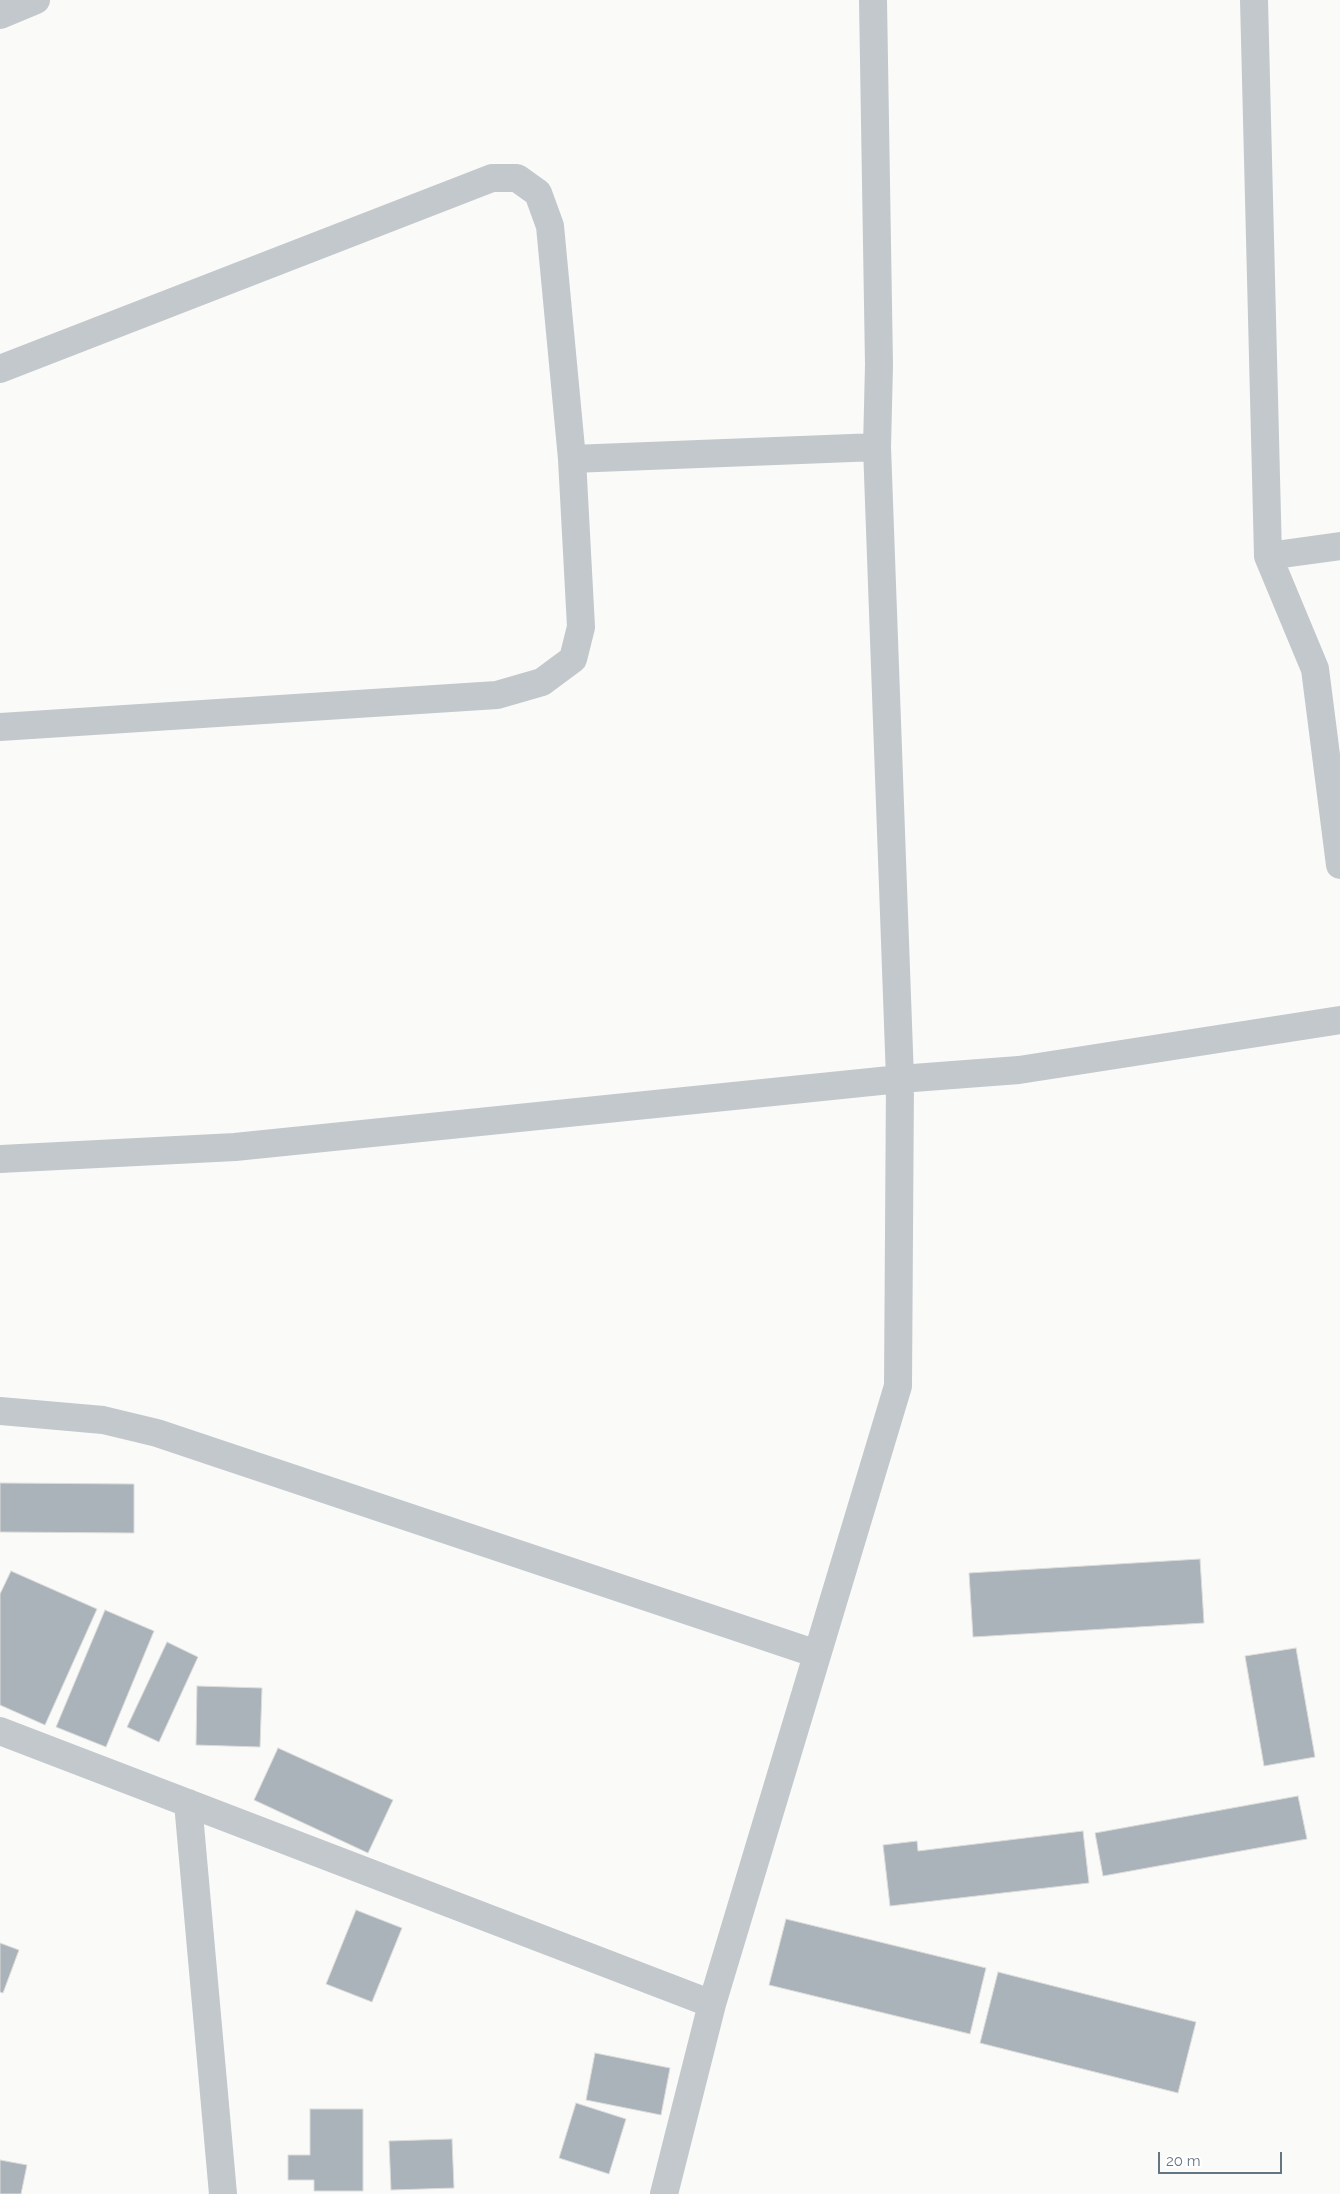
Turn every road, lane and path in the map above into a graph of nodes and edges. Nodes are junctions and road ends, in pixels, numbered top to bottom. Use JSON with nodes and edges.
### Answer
{"nodes":[{"id":1,"x":36,"y":0,"type":"edge"},
{"id":2,"x":874,"y":0,"type":"edge"},
{"id":3,"x":1254,"y":0,"type":"edge"},
{"id":4,"x":0,"y":15,"type":"edge"},
{"id":5,"x":0,"y":369,"type":"edge"},
{"id":6,"x":877,"y":446,"type":"junction"},
{"id":7,"x":572,"y":460,"type":"junction"},
{"id":8,"x":1340,"y":546,"type":"edge"},
{"id":9,"x":1268,"y":556,"type":"junction"},
{"id":10,"x":0,"y":727,"type":"edge"},
{"id":11,"x":1340,"y":865,"type":"edge"},
{"id":12,"x":1340,"y":1020,"type":"edge"},
{"id":13,"x":900,"y":1080,"type":"junction"},
{"id":14,"x":0,"y":1159,"type":"edge"},
{"id":15,"x":0,"y":1411,"type":"edge"},
{"id":16,"x":817,"y":1654,"type":"junction"},
{"id":17,"x":0,"y":1731,"type":"edge"},
{"id":18,"x":188,"y":1803,"type":"junction"},
{"id":19,"x":712,"y":2004,"type":"junction"},
{"id":20,"x":223,"y":2194,"type":"edge"},
{"id":21,"x":664,"y":2194,"type":"edge"}],
"edges":[{"from":1,"to":4,"type":"street"},
{"from":2,"to":6,"type":"street"},
{"from":3,"to":9,"type":"street"},
{"from":5,"to":7,"type":"street"},
{"from":6,"to":7,"type":"street"},
{"from":6,"to":13,"type":"street"},
{"from":7,"to":10,"type":"street"},
{"from":8,"to":9,"type":"street"},
{"from":9,"to":11,"type":"street"},
{"from":12,"to":13,"type":"street"},
{"from":13,"to":14,"type":"street"},
{"from":13,"to":16,"type":"street"},
{"from":15,"to":16,"type":"street"},
{"from":16,"to":19,"type":"street"},
{"from":17,"to":18,"type":"street"},
{"from":18,"to":19,"type":"street"},
{"from":18,"to":20,"type":"street"},
{"from":19,"to":21,"type":"street"}]}
